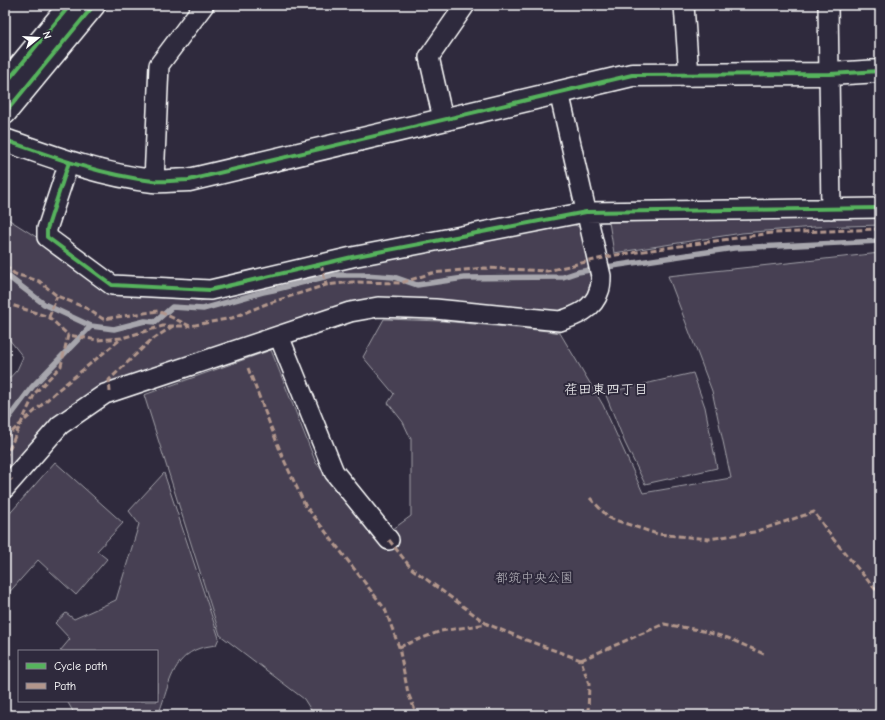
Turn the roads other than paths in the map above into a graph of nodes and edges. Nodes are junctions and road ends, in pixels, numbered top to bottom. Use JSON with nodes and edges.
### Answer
{"nodes":[{"id":1,"x":70,"y":5,"type":"edge"},
{"id":2,"x":94,"y":5,"type":"edge"},
{"id":3,"x":204,"y":5,"type":"edge"},
{"id":4,"x":465,"y":5,"type":"edge"},
{"id":5,"x":684,"y":5,"type":"edge"},
{"id":6,"x":828,"y":5,"type":"edge"},
{"id":7,"x":880,"y":71,"type":"edge"},
{"id":8,"x":830,"y":74,"type":"junction"},
{"id":9,"x":689,"y":76,"type":"junction"},
{"id":10,"x":5,"y":84,"type":"edge"},
{"id":11,"x":559,"y":92,"type":"junction"},
{"id":12,"x":5,"y":113,"type":"edge"},
{"id":13,"x":443,"y":119,"type":"junction"},
{"id":14,"x":5,"y":140,"type":"edge"},
{"id":15,"x":69,"y":162,"type":"junction"},
{"id":16,"x":154,"y":181,"type":"junction"},
{"id":17,"x":880,"y":208,"type":"edge"},
{"id":18,"x":831,"y":209,"type":"junction"},
{"id":19,"x":588,"y":219,"type":"junction"},
{"id":20,"x":279,"y":336,"type":"junction"},
{"id":21,"x":5,"y":488,"type":"edge"},
{"id":22,"x":389,"y":540,"type":"dead end"}],
"edges":[{"from":1,"to":10,"type":"street"},
{"from":2,"to":12,"type":"street"},
{"from":3,"to":16,"type":"street"},
{"from":4,"to":13,"type":"street"},
{"from":5,"to":9,"type":"street"},
{"from":6,"to":8,"type":"street"},
{"from":7,"to":8,"type":"street"},
{"from":8,"to":9,"type":"street"},
{"from":8,"to":18,"type":"street"},
{"from":9,"to":11,"type":"street"},
{"from":11,"to":13,"type":"street"},
{"from":11,"to":19,"type":"street"},
{"from":13,"to":16,"type":"street"},
{"from":14,"to":15,"type":"street"},
{"from":15,"to":16,"type":"street"},
{"from":15,"to":19,"type":"street"},
{"from":17,"to":18,"type":"street"},
{"from":18,"to":19,"type":"street"},
{"from":19,"to":20,"type":"street"},
{"from":20,"to":21,"type":"street"},
{"from":20,"to":22,"type":"street"}]}
